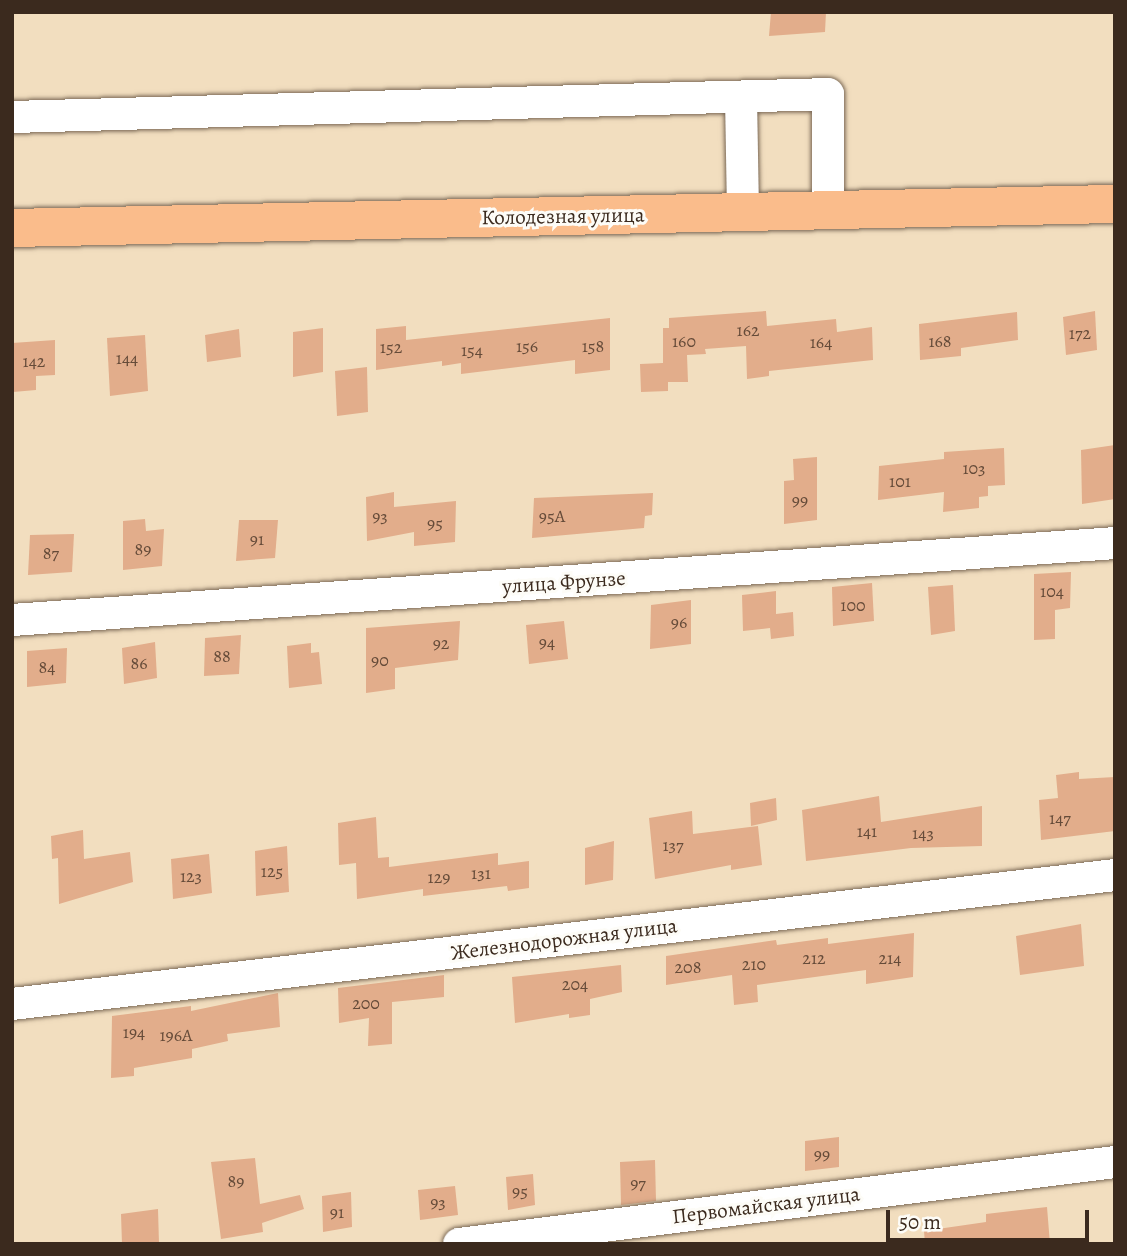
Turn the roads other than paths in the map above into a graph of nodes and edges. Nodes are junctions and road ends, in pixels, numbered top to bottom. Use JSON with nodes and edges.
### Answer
{"nodes":[{"id":1,"x":741,"y":97,"type":"junction"},
{"id":2,"x":12,"y":117,"type":"edge"},
{"id":3,"x":1115,"y":204,"type":"edge"},
{"id":4,"x":828,"y":210,"type":"junction"},
{"id":5,"x":743,"y":212,"type":"junction"},
{"id":6,"x":12,"y":229,"type":"edge"},
{"id":7,"x":1115,"y":543,"type":"edge"},
{"id":8,"x":12,"y":620,"type":"edge"},
{"id":9,"x":1115,"y":875,"type":"edge"},
{"id":10,"x":12,"y":1004,"type":"edge"},
{"id":11,"x":1115,"y":1162,"type":"edge"},
{"id":12,"x":459,"y":1244,"type":"edge"}],
"edges":[{"from":1,"to":2,"type":"street"},
{"from":1,"to":4,"type":"street"},
{"from":1,"to":5,"type":"street"},
{"from":3,"to":4,"type":"main road","name":"Колодезная улица"},
{"from":4,"to":5,"type":"main road","name":"Колодезная улица"},
{"from":5,"to":6,"type":"main road","name":"Колодезная улица"},
{"from":7,"to":8,"type":"street","name":"улица Фрунзе"},
{"from":9,"to":10,"type":"street","name":"Железнодорожная улица"},
{"from":11,"to":12,"type":"street","name":"Первомайская улица"}]}
